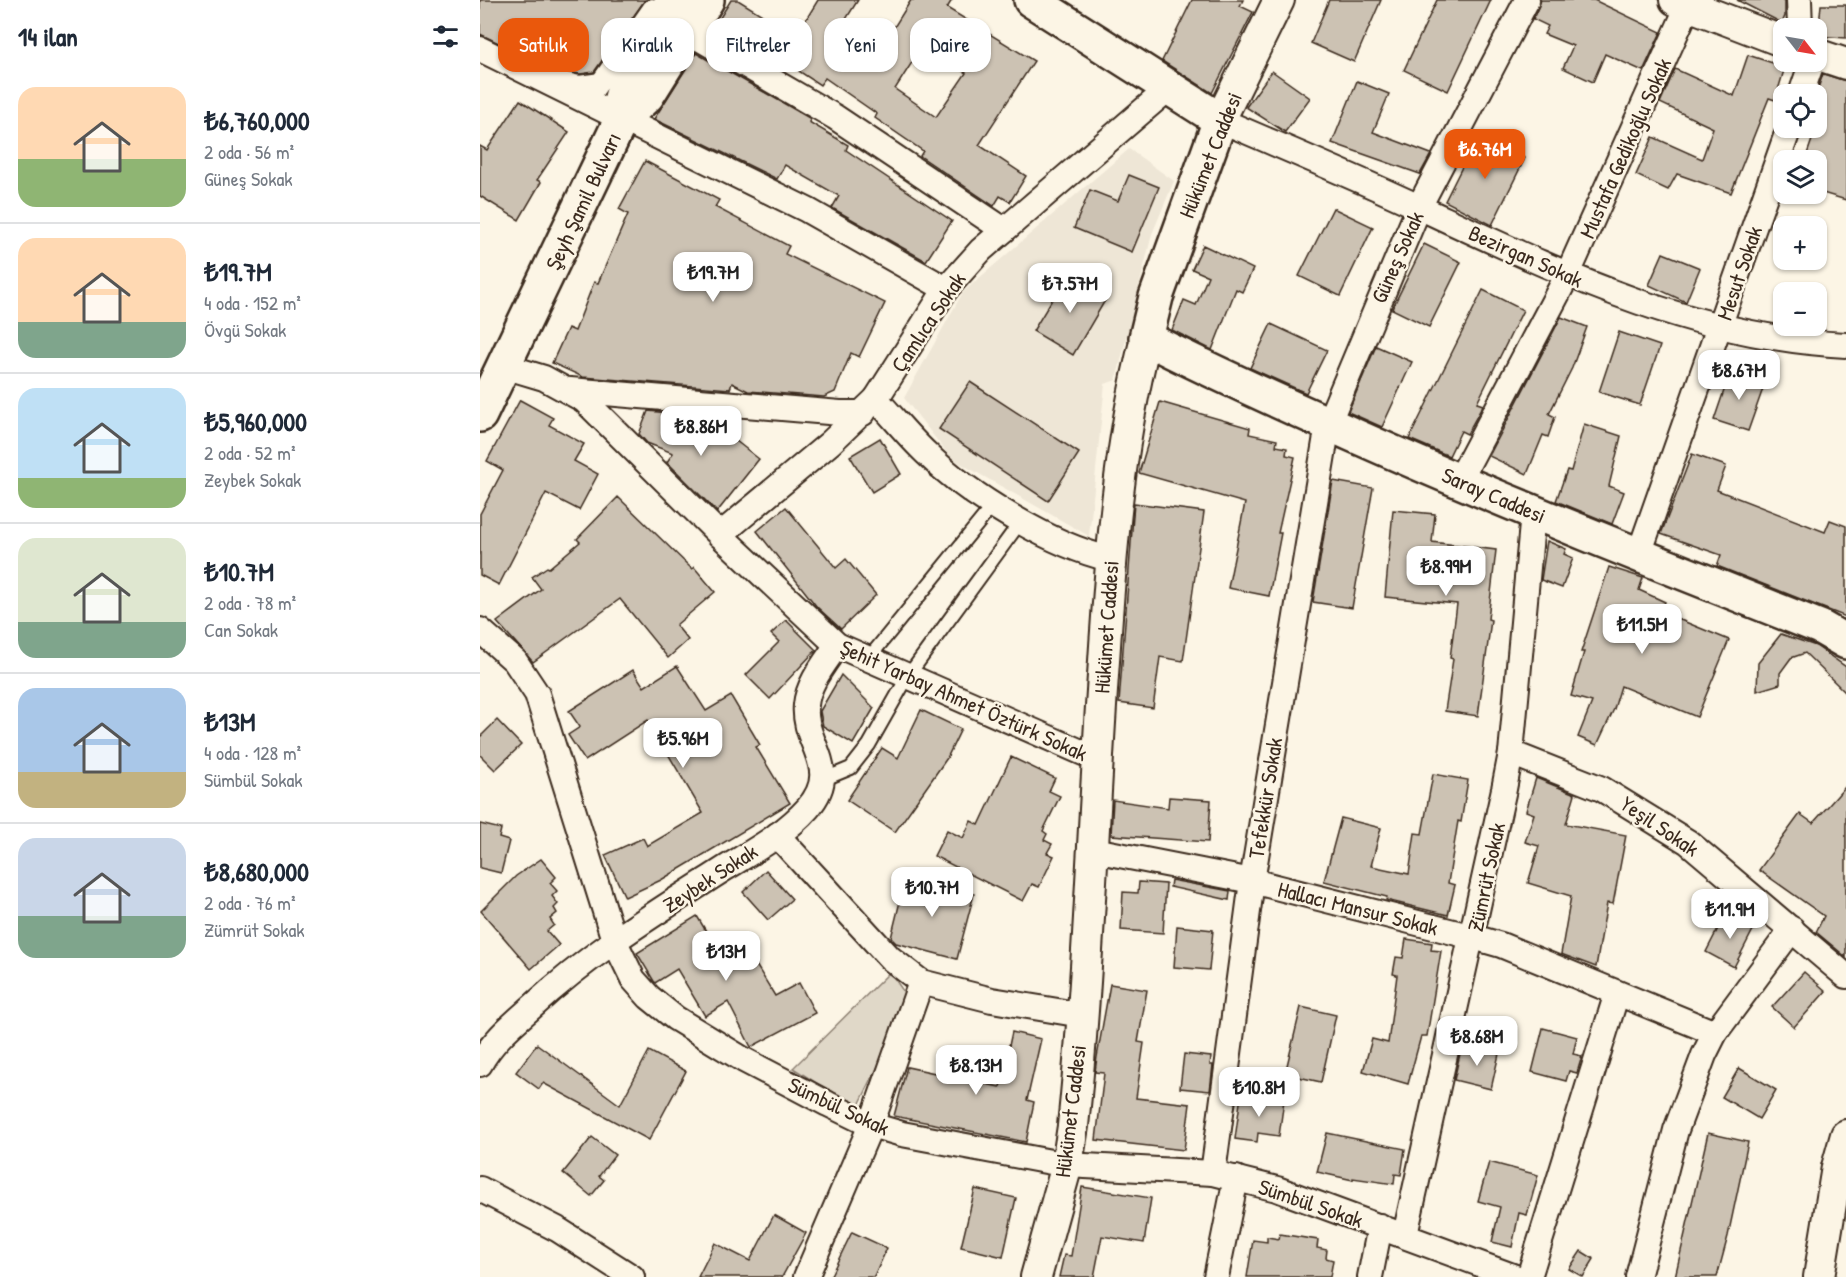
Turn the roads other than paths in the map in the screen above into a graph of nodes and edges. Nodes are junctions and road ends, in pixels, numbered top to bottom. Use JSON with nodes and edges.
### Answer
{"nodes":[{"id":1,"x":657,"y":0,"type":"edge"},
{"id":2,"x":673,"y":0,"type":"edge"},
{"id":3,"x":706,"y":0,"type":"edge"},
{"id":4,"x":1031,"y":0,"type":"edge"},
{"id":5,"x":1279,"y":0,"type":"edge"},
{"id":6,"x":1527,"y":0,"type":"edge"},
{"id":7,"x":1799,"y":0,"type":"edge"},
{"id":8,"x":1682,"y":3,"type":"edge"},
{"id":9,"x":1800,"y":18,"type":"edge"},
{"id":10,"x":694,"y":20,"type":"edge"},
{"id":11,"x":694,"y":35,"type":"edge"},
{"id":12,"x":480,"y":37,"type":"edge"},
{"id":13,"x":1773,"y":38,"type":"edge"},
{"id":14,"x":480,"y":49,"type":"edge"},
{"id":15,"x":1827,"y":58,"type":"edge"},
{"id":16,"x":1846,"y":64,"type":"edge"},
{"id":17,"x":662,"y":72,"type":"edge"},
{"id":18,"x":601,"y":82,"type":"junction"},
{"id":19,"x":1168,"y":89,"type":"junction"},
{"id":20,"x":586,"y":103,"type":"junction"},
{"id":21,"x":621,"y":120,"type":"junction"},
{"id":22,"x":1220,"y":120,"type":"junction"},
{"id":23,"x":1786,"y":138,"type":"edge"},
{"id":24,"x":1419,"y":207,"type":"junction"},
{"id":25,"x":1004,"y":230,"type":"junction"},
{"id":26,"x":1567,"y":276,"type":"junction"},
{"id":27,"x":946,"y":289,"type":"junction"},
{"id":28,"x":1720,"y":328,"type":"junction"},
{"id":29,"x":1146,"y":338,"type":"junction"},
{"id":30,"x":1846,"y":345,"type":"edge"},
{"id":31,"x":504,"y":366,"type":"junction"},
{"id":32,"x":568,"y":389,"type":"junction"},
{"id":33,"x":870,"y":406,"type":"junction"},
{"id":34,"x":480,"y":415,"type":"edge"},
{"id":35,"x":1328,"y":423,"type":"junction"},
{"id":36,"x":1459,"y":481,"type":"junction"},
{"id":37,"x":994,"y":504,"type":"junction"},
{"id":38,"x":1533,"y":513,"type":"junction"},
{"id":39,"x":1021,"y":521,"type":"junction"},
{"id":40,"x":720,"y":535,"type":"junction"},
{"id":41,"x":1639,"y":554,"type":"junction"},
{"id":42,"x":1110,"y":559,"type":"junction"},
{"id":43,"x":480,"y":630,"type":"edge"},
{"id":44,"x":1846,"y":642,"type":"edge"},
{"id":45,"x":837,"y":645,"type":"junction"},
{"id":46,"x":868,"y":659,"type":"junction"},
{"id":47,"x":908,"y":676,"type":"junction"},
{"id":48,"x":1511,"y":753,"type":"junction"},
{"id":49,"x":1097,"y":759,"type":"junction"},
{"id":50,"x":822,"y":780,"type":"junction"},
{"id":51,"x":777,"y":835,"type":"junction"},
{"id":52,"x":1094,"y":850,"type":"junction"},
{"id":53,"x":1252,"y":881,"type":"junction"},
{"id":54,"x":1792,"y":929,"type":"junction"},
{"id":55,"x":1473,"y":937,"type":"junction"},
{"id":56,"x":614,"y":940,"type":"junction"},
{"id":57,"x":1846,"y":976,"type":"edge"},
{"id":58,"x":921,"y":982,"type":"junction"},
{"id":59,"x":1617,"y":993,"type":"junction"},
{"id":60,"x":1082,"y":1015,"type":"junction"},
{"id":61,"x":1715,"y":1033,"type":"junction"},
{"id":62,"x":481,"y":1057,"type":"edge"},
{"id":63,"x":871,"y":1125,"type":"junction"},
{"id":64,"x":1846,"y":1136,"type":"edge"},
{"id":65,"x":1067,"y":1165,"type":"junction"},
{"id":66,"x":1225,"y":1176,"type":"junction"},
{"id":67,"x":480,"y":1189,"type":"edge"},
{"id":68,"x":1380,"y":1226,"type":"junction"},
{"id":69,"x":1405,"y":1235,"type":"junction"},
{"id":70,"x":632,"y":1277,"type":"edge"},
{"id":71,"x":806,"y":1277,"type":"edge"},
{"id":72,"x":1036,"y":1277,"type":"edge"},
{"id":73,"x":1216,"y":1277,"type":"edge"},
{"id":74,"x":1370,"y":1277,"type":"edge"},
{"id":75,"x":1515,"y":1277,"type":"edge"},
{"id":76,"x":1529,"y":1277,"type":"edge"},
{"id":77,"x":1638,"y":1277,"type":"edge"},
{"id":78,"x":1819,"y":1277,"type":"edge"}],
"edges":[{"from":1,"to":18,"type":"street"},
{"from":2,"to":21,"type":"main road"},
{"from":3,"to":10,"type":"main road","name":"Şeyh Şamil Bulvarı"},
{"from":4,"to":19,"type":"main road"},
{"from":5,"to":22,"type":"street","name":"Hükümet Caddesi"},
{"from":6,"to":24,"type":"street","name":"Güneş Sokak"},
{"from":7,"to":9,"type":"street"},
{"from":8,"to":13,"type":"street"},
{"from":8,"to":26,"type":"street","name":"Mustafa Gedikoğlu Sokak"},
{"from":11,"to":25,"type":"street"},
{"from":12,"to":18,"type":"street"},
{"from":14,"to":20,"type":"street"},
{"from":15,"to":16,"type":"street"},
{"from":17,"to":21,"type":"main road","name":"Şeyh Şamil Bulvarı"},
{"from":18,"to":20,"type":"street"},
{"from":19,"to":22,"type":"main road"},
{"from":19,"to":25,"type":"street","name":"Çamlıca Sokak"},
{"from":20,"to":21,"type":"street"},
{"from":21,"to":27,"type":"street"},
{"from":21,"to":31,"type":"main road","name":"Şeyh Şamil Bulvarı"},
{"from":22,"to":24,"type":"street","name":"Bezirgan Sokak"},
{"from":22,"to":29,"type":"main road","name":"Hükümet Caddesi"},
{"from":23,"to":28,"type":"street","name":"Mesut Sokak"},
{"from":24,"to":26,"type":"street","name":"Bezirgan Sokak"},
{"from":24,"to":35,"type":"street","name":"Güneş Sokak"},
{"from":25,"to":27,"type":"street","name":"Çamlıca Sokak"},
{"from":26,"to":28,"type":"street","name":"Bezirgan Sokak"},
{"from":26,"to":36,"type":"street","name":"Mustafa Gedikoğlu Sokak"},
{"from":27,"to":33,"type":"street","name":"Çamlıca Sokak"},
{"from":28,"to":30,"type":"street","name":"Bezirgan Sokak"},
{"from":28,"to":41,"type":"street","name":"Mesut Sokak"},
{"from":29,"to":35,"type":"main road","name":"Saray Caddesi"},
{"from":29,"to":42,"type":"street","name":"Hükümet Caddesi"},
{"from":31,"to":32,"type":"street","name":"Şehit Yarbay Ahmet Öztürk Sokak"},
{"from":31,"to":34,"type":"main road","name":"Şeyh Şamil Bulvarı"},
{"from":32,"to":33,"type":"street"},
{"from":32,"to":40,"type":"street","name":"Şehit Yarbay Ahmet Öztürk Sokak"},
{"from":33,"to":37,"type":"street"},
{"from":33,"to":40,"type":"street","name":"Çamlıca Sokak"},
{"from":35,"to":36,"type":"main road","name":"Saray Caddesi"},
{"from":35,"to":53,"type":"street","name":"Tefekkür Sokak"},
{"from":36,"to":38,"type":"main road","name":"Saray Caddesi"},
{"from":37,"to":39,"type":"street"},
{"from":37,"to":46,"type":"lane"},
{"from":38,"to":41,"type":"main road","name":"Saray Caddesi"},
{"from":38,"to":48,"type":"street","name":"Zümrüt Sokak"},
{"from":39,"to":42,"type":"street"},
{"from":39,"to":47,"type":"lane"},
{"from":40,"to":45,"type":"street","name":"Şehit Yarbay Ahmet Öztürk Sokak"},
{"from":41,"to":44,"type":"main road","name":"Saray Caddesi"},
{"from":42,"to":49,"type":"street","name":"Hükümet Caddesi"},
{"from":43,"to":56,"type":"street","name":"Sümbül Sokak"},
{"from":45,"to":46,"type":"street","name":"Şehit Yarbay Ahmet Öztürk Sokak"},
{"from":45,"to":50,"type":"street"},
{"from":46,"to":47,"type":"street","name":"Şehit Yarbay Ahmet Öztürk Sokak"},
{"from":47,"to":49,"type":"street","name":"Şehit Yarbay Ahmet Öztürk Sokak"},
{"from":47,"to":50,"type":"lane"},
{"from":48,"to":54,"type":"street","name":"Yeşil Sokak"},
{"from":48,"to":55,"type":"street","name":"Zümrüt Sokak"},
{"from":49,"to":52,"type":"street","name":"Hükümet Caddesi"},
{"from":50,"to":51,"type":"street","name":"Zeybek Sokak"},
{"from":51,"to":56,"type":"street","name":"Zeybek Sokak"},
{"from":51,"to":58,"type":"street"},
{"from":52,"to":53,"type":"street","name":"Hallacı Mansur Sokak"},
{"from":52,"to":60,"type":"street","name":"Hükümet Caddesi"},
{"from":53,"to":55,"type":"street","name":"Hallacı Mansur Sokak"},
{"from":53,"to":66,"type":"street","name":"Tefekkür Sokak"},
{"from":54,"to":57,"type":"street","name":"Yeşil Sokak"},
{"from":54,"to":61,"type":"street"},
{"from":55,"to":59,"type":"street","name":"Hallacı Mansur Sokak"},
{"from":55,"to":69,"type":"street","name":"Zümrüt Sokak"},
{"from":56,"to":62,"type":"street","name":"Zeybek Sokak"},
{"from":56,"to":63,"type":"street","name":"Sümbül Sokak"},
{"from":58,"to":60,"type":"street"},
{"from":58,"to":63,"type":"street"},
{"from":59,"to":61,"type":"street","name":"Hallacı Mansur Sokak"},
{"from":59,"to":76,"type":"street"},
{"from":60,"to":65,"type":"street","name":"Hükümet Caddesi"},
{"from":61,"to":77,"type":"street"},
{"from":63,"to":65,"type":"street","name":"Sümbül Sokak"},
{"from":63,"to":71,"type":"street"},
{"from":64,"to":78,"type":"street"},
{"from":65,"to":66,"type":"street","name":"Sümbül Sokak"},
{"from":65,"to":72,"type":"street","name":"Hükümet Caddesi"},
{"from":66,"to":68,"type":"street","name":"Sümbül Sokak"},
{"from":66,"to":73,"type":"street","name":"Tefekkür Sokak"},
{"from":67,"to":70,"type":"street"},
{"from":68,"to":69,"type":"street","name":"Sümbül Sokak"},
{"from":68,"to":74,"type":"street"},
{"from":69,"to":75,"type":"street","name":"Sümbül Sokak"}]}
